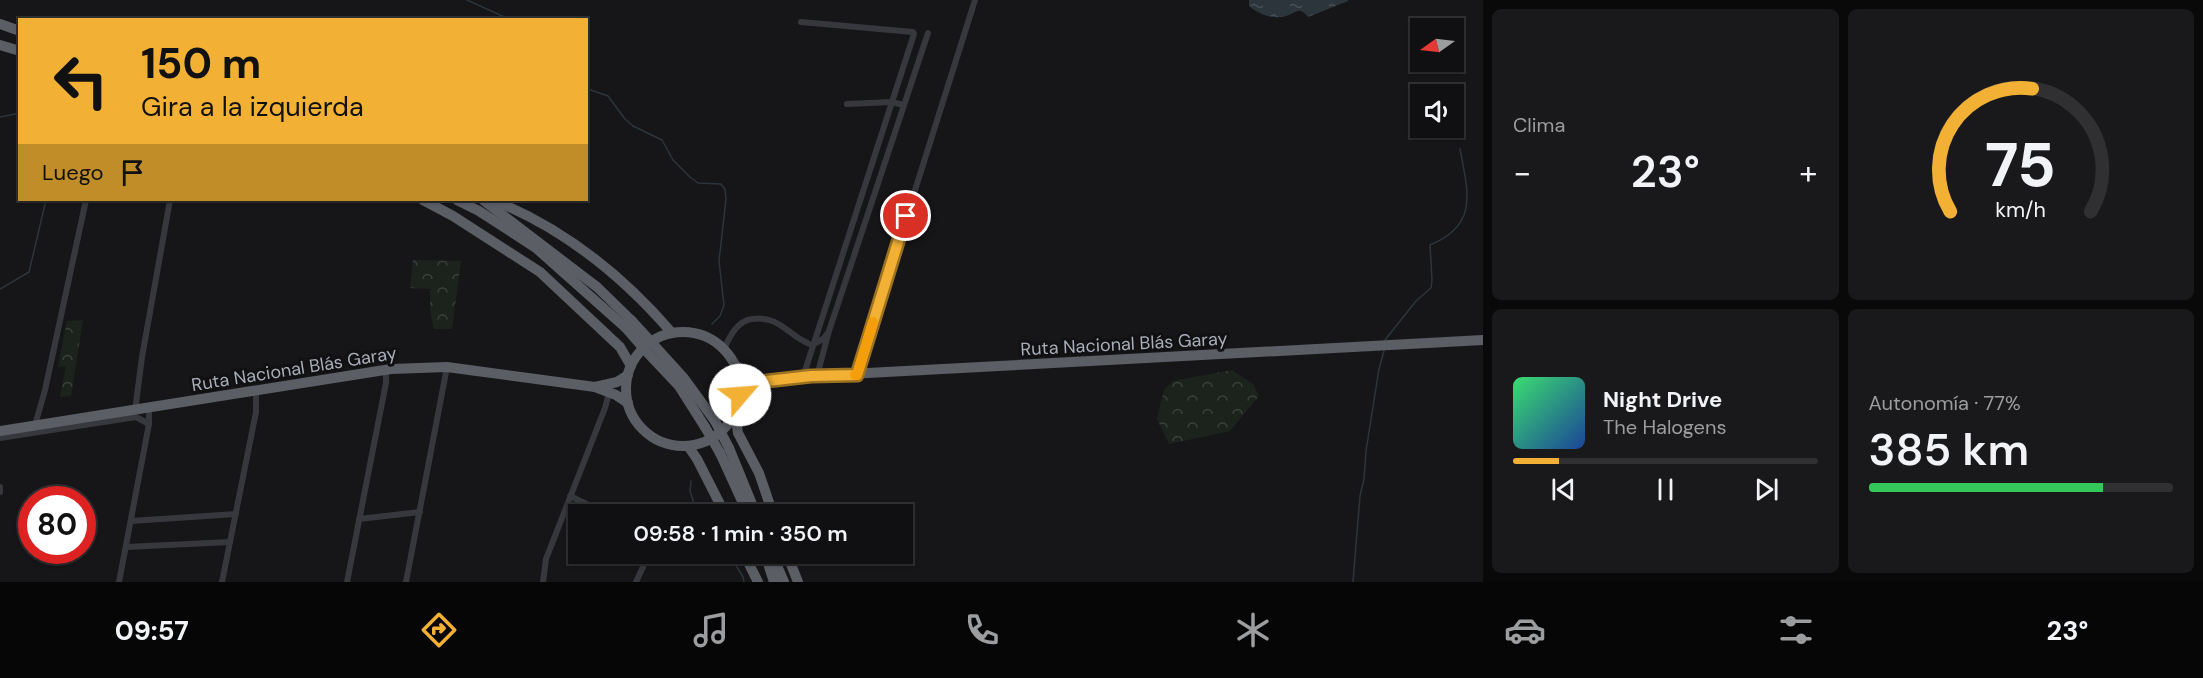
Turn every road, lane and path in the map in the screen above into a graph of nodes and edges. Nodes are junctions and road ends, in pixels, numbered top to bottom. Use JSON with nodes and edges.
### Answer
{"nodes":[{"id":1,"x":975,"y":0,"type":"edge"},
{"id":2,"x":801,"y":22,"type":"dead end"},
{"id":3,"x":0,"y":24,"type":"edge"},
{"id":4,"x":18,"y":30,"type":"edge"},
{"id":5,"x":928,"y":33,"type":"dead end"},
{"id":6,"x":0,"y":45,"type":"edge"},
{"id":7,"x":18,"y":50,"type":"edge"},
{"id":8,"x":891,"y":102,"type":"junction"},
{"id":9,"x":847,"y":104,"type":"dead end"},
{"id":10,"x":904,"y":105,"type":"junction"},
{"id":11,"x":867,"y":174,"type":"junction"},
{"id":12,"x":882,"y":174,"type":"junction"},
{"id":13,"x":86,"y":201,"type":"edge"},
{"id":14,"x":170,"y":201,"type":"edge"},
{"id":15,"x":425,"y":201,"type":"edge"},
{"id":16,"x":459,"y":201,"type":"edge"},
{"id":17,"x":484,"y":201,"type":"edge"},
{"id":18,"x":496,"y":201,"type":"edge"},
{"id":19,"x":629,"y":324,"type":"junction"},
{"id":20,"x":829,"y":331,"type":"junction"},
{"id":21,"x":672,"y":333,"type":"junction"},
{"id":22,"x":816,"y":334,"type":"junction"},
{"id":23,"x":802,"y":340,"type":"junction"},
{"id":24,"x":1483,"y":340,"type":"edge"},
{"id":25,"x":812,"y":345,"type":"junction"},
{"id":26,"x":724,"y":349,"type":"junction"},
{"id":27,"x":736,"y":366,"type":"junction"},
{"id":28,"x":447,"y":367,"type":"junction"},
{"id":29,"x":386,"y":369,"type":"junction"},
{"id":30,"x":630,"y":370,"type":"junction"},
{"id":31,"x":857,"y":375,"type":"junction"},
{"id":32,"x":817,"y":376,"type":"junction"},
{"id":33,"x":803,"y":377,"type":"junction"},
{"id":34,"x":767,"y":381,"type":"junction"},
{"id":35,"x":595,"y":387,"type":"junction"},
{"id":36,"x":256,"y":391,"type":"junction"},
{"id":37,"x":609,"y":393,"type":"junction"},
{"id":38,"x":740,"y":395,"type":"junction"},
{"id":39,"x":628,"y":403,"type":"junction"},
{"id":40,"x":149,"y":409,"type":"junction"},
{"id":41,"x":135,"y":411,"type":"junction"},
{"id":42,"x":735,"y":412,"type":"junction"},
{"id":43,"x":149,"y":424,"type":"junction"},
{"id":44,"x":35,"y":426,"type":"junction"},
{"id":45,"x":0,"y":431,"type":"edge"},
{"id":46,"x":0,"y":438,"type":"edge"},
{"id":47,"x":688,"y":446,"type":"junction"},
{"id":48,"x":725,"y":451,"type":"junction"},
{"id":49,"x":570,"y":496,"type":"junction"},
{"id":50,"x":586,"y":504,"type":"edge"},
{"id":51,"x":720,"y":504,"type":"edge"},
{"id":52,"x":744,"y":504,"type":"edge"},
{"id":53,"x":751,"y":504,"type":"edge"},
{"id":54,"x":770,"y":504,"type":"edge"},
{"id":55,"x":420,"y":512,"type":"junction"},
{"id":56,"x":236,"y":514,"type":"junction"},
{"id":57,"x":360,"y":519,"type":"junction"},
{"id":58,"x":131,"y":521,"type":"junction"},
{"id":59,"x":230,"y":542,"type":"junction"},
{"id":60,"x":126,"y":547,"type":"junction"},
{"id":61,"x":644,"y":564,"type":"edge"},
{"id":62,"x":749,"y":564,"type":"edge"},
{"id":63,"x":768,"y":564,"type":"edge"},
{"id":64,"x":776,"y":564,"type":"edge"},
{"id":65,"x":791,"y":564,"type":"edge"},
{"id":66,"x":119,"y":582,"type":"edge"},
{"id":67,"x":222,"y":582,"type":"edge"},
{"id":68,"x":347,"y":582,"type":"edge"},
{"id":69,"x":406,"y":582,"type":"edge"},
{"id":70,"x":543,"y":582,"type":"edge"},
{"id":71,"x":636,"y":582,"type":"edge"},
{"id":72,"x":758,"y":582,"type":"edge"},
{"id":73,"x":774,"y":582,"type":"edge"},
{"id":74,"x":784,"y":582,"type":"edge"},
{"id":75,"x":798,"y":582,"type":"edge"}],
"edges":[{"from":1,"to":31,"type":"street"},
{"from":2,"to":8,"type":"street"},
{"from":3,"to":4,"type":"highway"},
{"from":5,"to":10,"type":"street"},
{"from":6,"to":7,"type":"highway"},
{"from":8,"to":9,"type":"street"},
{"from":8,"to":10,"type":"street"},
{"from":8,"to":11,"type":"street"},
{"from":10,"to":12,"type":"street"},
{"from":11,"to":12,"type":"street"},
{"from":11,"to":22,"type":"street"},
{"from":12,"to":20,"type":"street"},
{"from":13,"to":44,"type":"street"},
{"from":14,"to":41,"type":"street"},
{"from":15,"to":30,"type":"highway"},
{"from":16,"to":19,"type":"highway"},
{"from":17,"to":19,"type":"highway"},
{"from":18,"to":21,"type":"highway"},
{"from":19,"to":48,"type":"highway","bridge":true},
{"from":20,"to":25,"type":"street"},
{"from":20,"to":32,"type":"street"},
{"from":21,"to":26,"type":"highway"},
{"from":21,"to":30,"type":"highway"},
{"from":22,"to":23,"type":"street"},
{"from":22,"to":25,"type":"street"},
{"from":23,"to":25,"type":"street"},
{"from":23,"to":26,"type":"street"},
{"from":24,"to":31,"type":"highway","name":"Ruta Nacional Blás Garay"},
{"from":25,"to":33,"type":"street"},
{"from":26,"to":27,"type":"highway"},
{"from":27,"to":34,"type":"highway"},
{"from":27,"to":38,"type":"highway"},
{"from":28,"to":29,"type":"highway","name":"Ruta Nacional Blás Garay"},
{"from":28,"to":35,"type":"highway","name":"Ruta Nacional Blás Garay"},
{"from":28,"to":55,"type":"street"},
{"from":29,"to":36,"type":"highway","name":"Ruta Nacional Blás Garay"},
{"from":29,"to":57,"type":"street"},
{"from":30,"to":35,"type":"highway","name":"Ruta Nacional Blás Garay"},
{"from":30,"to":39,"type":"highway"},
{"from":31,"to":32,"type":"highway","name":"Ruta Nacional Blás Garay"},
{"from":32,"to":33,"type":"highway","name":"Ruta Nacional Blás Garay"},
{"from":33,"to":34,"type":"highway","name":"Ruta Nacional Blás Garay"},
{"from":34,"to":38,"type":"highway","name":"Ruta Nacional Blás Garay"},
{"from":35,"to":37,"type":"highway","name":"Ruta Nacional Blás Garay"},
{"from":36,"to":40,"type":"highway","name":"Ruta Nacional Blás Garay"},
{"from":36,"to":56,"type":"street"},
{"from":37,"to":39,"type":"highway","name":"Ruta Nacional Blás Garay"},
{"from":37,"to":49,"type":"street"},
{"from":38,"to":42,"type":"highway"},
{"from":39,"to":47,"type":"highway"},
{"from":40,"to":41,"type":"highway","name":"Ruta Nacional Blás Garay"},
{"from":40,"to":43,"type":"street"},
{"from":41,"to":44,"type":"highway","name":"Ruta Nacional Blás Garay"},
{"from":42,"to":47,"type":"highway"},
{"from":42,"to":54,"type":"highway"},
{"from":43,"to":46,"type":"street"},
{"from":43,"to":58,"type":"street"},
{"from":44,"to":45,"type":"highway","name":"Ruta Nacional Blás Garay"},
{"from":47,"to":51,"type":"highway"},
{"from":48,"to":52,"type":"highway"},
{"from":48,"to":53,"type":"highway"},
{"from":49,"to":50,"type":"street"},
{"from":49,"to":70,"type":"street"},
{"from":55,"to":57,"type":"street"},
{"from":55,"to":69,"type":"street"},
{"from":56,"to":58,"type":"street"},
{"from":56,"to":59,"type":"street"},
{"from":57,"to":68,"type":"street"},
{"from":58,"to":60,"type":"street"},
{"from":59,"to":60,"type":"street"},
{"from":59,"to":67,"type":"street"},
{"from":60,"to":66,"type":"street"},
{"from":61,"to":71,"type":"street"},
{"from":62,"to":72,"type":"highway"},
{"from":63,"to":73,"type":"highway"},
{"from":64,"to":74,"type":"highway"},
{"from":65,"to":75,"type":"highway"}]}
